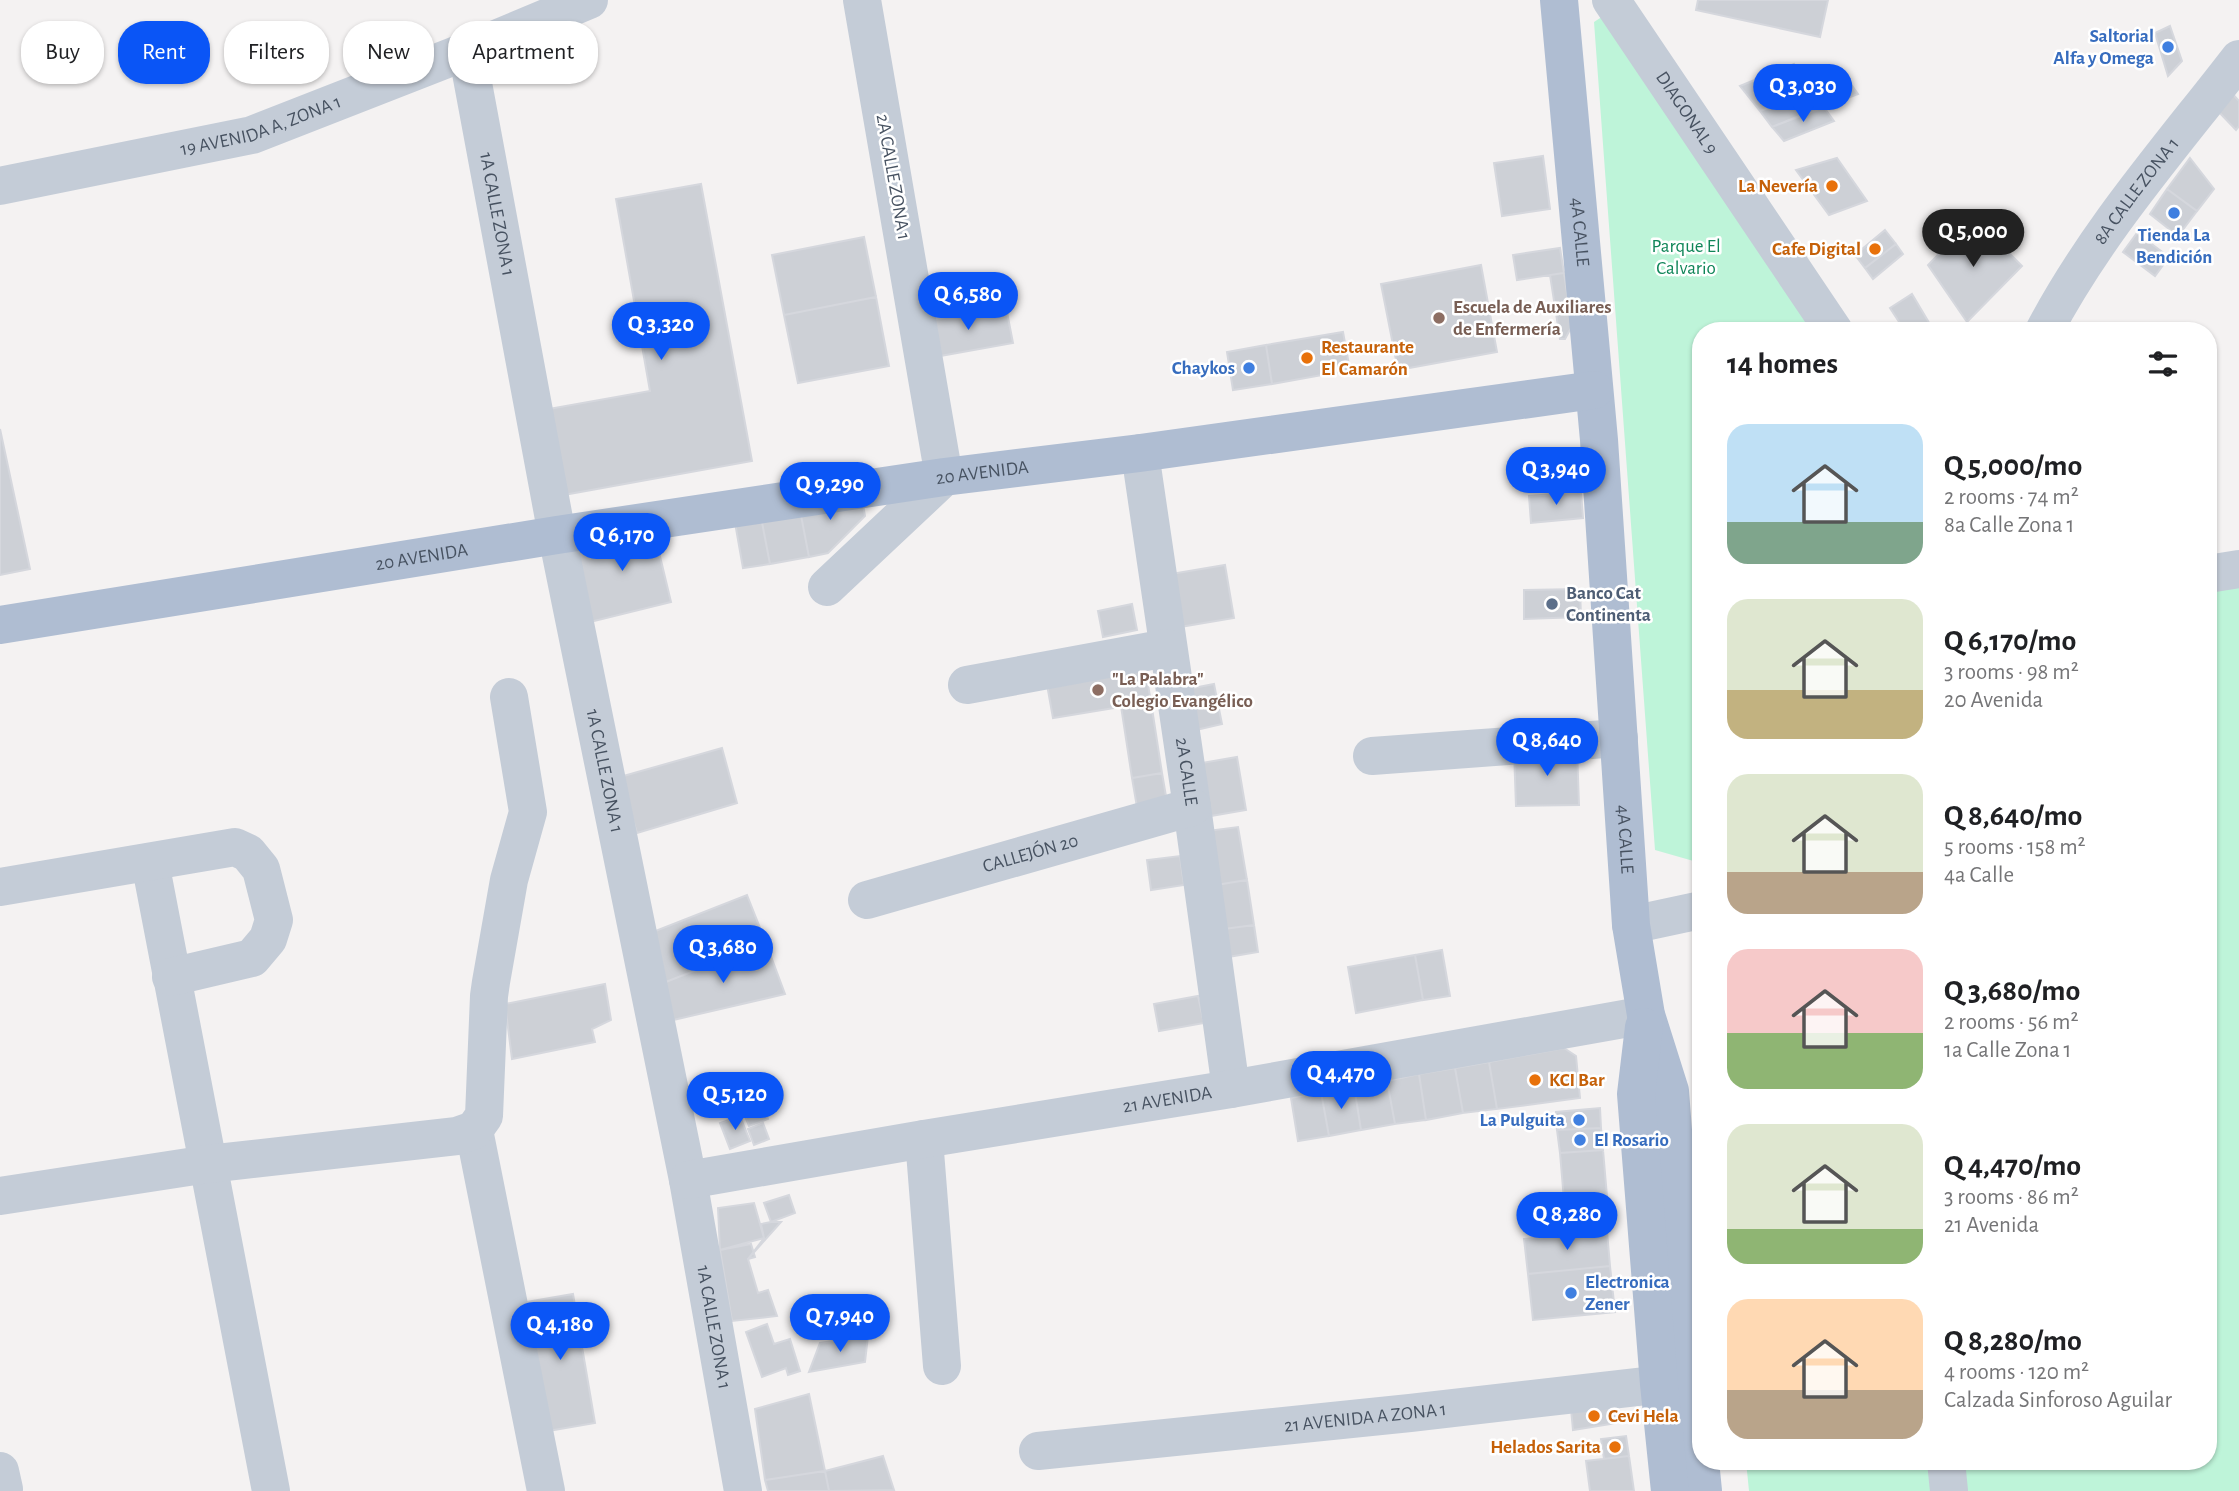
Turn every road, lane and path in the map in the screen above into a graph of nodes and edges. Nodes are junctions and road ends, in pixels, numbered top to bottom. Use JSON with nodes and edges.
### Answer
{"nodes":[{"id":1,"x":589,"y":0,"type":"edge"},
{"id":2,"x":862,"y":0,"type":"edge"},
{"id":3,"x":1559,"y":0,"type":"edge"},
{"id":4,"x":1611,"y":0,"type":"edge"},
{"id":5,"x":539,"y":21,"type":"edge"},
{"id":6,"x":448,"y":58,"type":"edge"},
{"id":7,"x":2239,"y":59,"type":"edge"},
{"id":8,"x":473,"y":84,"type":"edge"},
{"id":9,"x":0,"y":187,"type":"edge"},
{"id":10,"x":1828,"y":322,"type":"edge"},
{"id":11,"x":2049,"y":322,"type":"edge"},
{"id":12,"x":1594,"y":390,"type":"junction"},
{"id":13,"x":1140,"y":453,"type":"junction"},
{"id":14,"x":944,"y":477,"type":"junction"},
{"id":15,"x":557,"y":535,"type":"junction"},
{"id":16,"x":2239,"y":569,"type":"edge"},
{"id":17,"x":2217,"y":573,"type":"edge"},
{"id":18,"x":827,"y":587,"type":"dead end"},
{"id":19,"x":0,"y":625,"type":"edge"},
{"id":20,"x":1167,"y":649,"type":"junction"},
{"id":21,"x":967,"y":685,"type":"dead end"},
{"id":22,"x":509,"y":697,"type":"dead end"},
{"id":23,"x":1619,"y":738,"type":"junction"},
{"id":24,"x":1372,"y":756,"type":"dead end"},
{"id":25,"x":1192,"y":807,"type":"junction"},
{"id":26,"x":150,"y":862,"type":"junction"},
{"id":27,"x":0,"y":887,"type":"edge"},
{"id":28,"x":867,"y":900,"type":"dead end"},
{"id":29,"x":1692,"y":909,"type":"edge"},
{"id":30,"x":1631,"y":925,"type":"junction"},
{"id":31,"x":171,"y":977,"type":"junction"},
{"id":32,"x":1646,"y":1015,"type":"junction"},
{"id":33,"x":1231,"y":1089,"type":"junction"},
{"id":34,"x":474,"y":1130,"type":"junction"},
{"id":35,"x":924,"y":1139,"type":"junction"},
{"id":36,"x":208,"y":1164,"type":"junction"},
{"id":37,"x":688,"y":1180,"type":"junction"},
{"id":38,"x":0,"y":1196,"type":"edge"},
{"id":39,"x":942,"y":1366,"type":"dead end"},
{"id":40,"x":1676,"y":1382,"type":"junction"},
{"id":41,"x":1692,"y":1447,"type":"edge"},
{"id":42,"x":1038,"y":1451,"type":"dead end"},
{"id":43,"x":1698,"y":1470,"type":"edge"},
{"id":44,"x":1947,"y":1470,"type":"edge"},
{"id":45,"x":271,"y":1491,"type":"edge"},
{"id":46,"x":546,"y":1491,"type":"edge"},
{"id":47,"x":743,"y":1491,"type":"edge"},
{"id":48,"x":1670,"y":1491,"type":"edge"},
{"id":49,"x":1703,"y":1491,"type":"edge"},
{"id":50,"x":1949,"y":1491,"type":"edge"}],
"edges":[{"from":1,"to":5,"type":"street","name":"19 AVENIDA A, ZONA 1"},
{"from":2,"to":14,"type":"street","name":"2A CALLE ZONA 1"},
{"from":3,"to":12,"type":"main road","name":"4A CALLE"},
{"from":4,"to":10,"type":"street","name":"DIAGONAL 9"},
{"from":6,"to":9,"type":"street","name":"19 AVENIDA A, ZONA 1"},
{"from":7,"to":11,"type":"street","name":"8A CALLE ZONA 1"},
{"from":8,"to":15,"type":"street","name":"1A CALLE ZONA 1"},
{"from":12,"to":13,"type":"main road","name":"20 AVENIDA"},
{"from":12,"to":23,"type":"main road","name":"4A CALLE"},
{"from":13,"to":14,"type":"main road","name":"20 AVENIDA"},
{"from":13,"to":20,"type":"street","name":"2A CALLE"},
{"from":14,"to":15,"type":"main road","name":"20 AVENIDA"},
{"from":14,"to":18,"type":"street"},
{"from":15,"to":19,"type":"main road","name":"20 AVENIDA"},
{"from":15,"to":37,"type":"street","name":"1A CALLE ZONA 1"},
{"from":16,"to":17,"type":"street"},
{"from":20,"to":21,"type":"street"},
{"from":20,"to":25,"type":"street","name":"2A CALLE"},
{"from":22,"to":34,"type":"street"},
{"from":23,"to":24,"type":"street"},
{"from":23,"to":30,"type":"main road","name":"4A CALLE"},
{"from":25,"to":28,"type":"street","name":"CALLEJÓN 20"},
{"from":25,"to":33,"type":"street","name":"2A CALLE"},
{"from":26,"to":27,"type":"street"},
{"from":26,"to":31,"type":"street"},
{"from":26,"to":31,"type":"street"},
{"from":29,"to":30,"type":"street"},
{"from":30,"to":32,"type":"main road","name":"4A CALLE"},
{"from":31,"to":36,"type":"street"},
{"from":32,"to":33,"type":"street","name":"21 AVENIDA"},
{"from":32,"to":40,"type":"main road","name":"4A CALLE"},
{"from":33,"to":35,"type":"street","name":"21 AVENIDA"},
{"from":34,"to":36,"type":"street"},
{"from":34,"to":46,"type":"street"},
{"from":35,"to":37,"type":"street","name":"21 AVENIDA"},
{"from":35,"to":39,"type":"street"},
{"from":36,"to":38,"type":"street"},
{"from":36,"to":45,"type":"street"},
{"from":37,"to":47,"type":"street","name":"1A CALLE ZONA 1"},
{"from":40,"to":41,"type":"main road"},
{"from":40,"to":42,"type":"street","name":"21 AVENIDA A ZONA 1"},
{"from":40,"to":48,"type":"main road"},
{"from":43,"to":49,"type":"main road"},
{"from":44,"to":50,"type":"street"}]}
